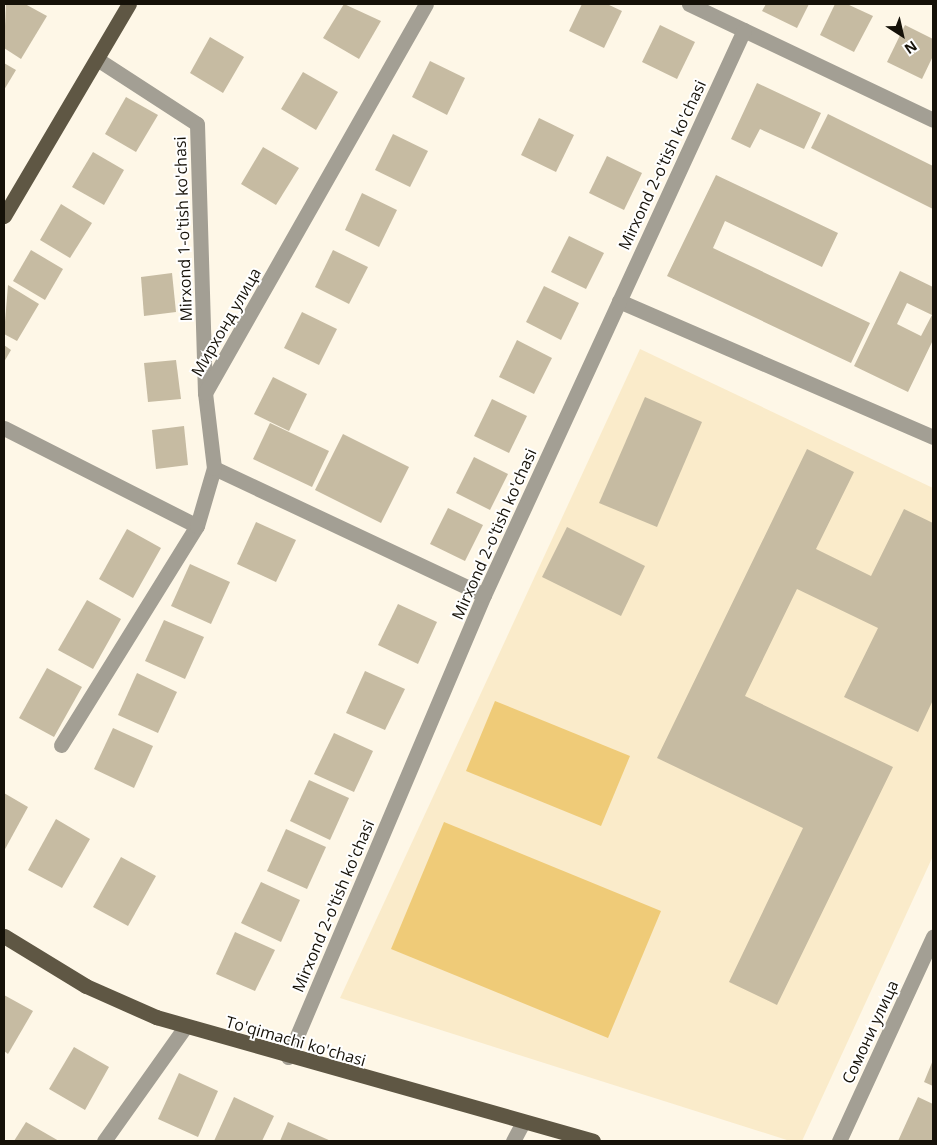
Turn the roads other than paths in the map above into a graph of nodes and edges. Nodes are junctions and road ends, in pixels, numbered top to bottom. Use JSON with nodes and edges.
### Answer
{"nodes":[{"id":1,"x":130,"y":4,"type":"edge"},
{"id":2,"x":426,"y":4,"type":"edge"},
{"id":3,"x":689,"y":4,"type":"edge"},
{"id":4,"x":744,"y":30,"type":"junction"},
{"id":5,"x":97,"y":59,"type":"junction"},
{"id":6,"x":933,"y":120,"type":"edge"},
{"id":7,"x":4,"y":216,"type":"edge"},
{"id":8,"x":619,"y":301,"type":"junction"},
{"id":9,"x":205,"y":393,"type":"junction"},
{"id":10,"x":4,"y":428,"type":"edge"},
{"id":11,"x":933,"y":437,"type":"edge"},
{"id":12,"x":214,"y":468,"type":"junction"},
{"id":13,"x":197,"y":526,"type":"junction"},
{"id":14,"x":484,"y":596,"type":"junction"},
{"id":15,"x":61,"y":746,"type":"dead end"},
{"id":16,"x":4,"y":936,"type":"edge"},
{"id":17,"x":933,"y":937,"type":"edge"},
{"id":18,"x":185,"y":1027,"type":"junction"},
{"id":19,"x":288,"y":1057,"type":"junction"},
{"id":20,"x":523,"y":1122,"type":"junction"},
{"id":21,"x":104,"y":1141,"type":"edge"},
{"id":22,"x":513,"y":1141,"type":"edge"},
{"id":23,"x":593,"y":1141,"type":"edge"},
{"id":24,"x":839,"y":1141,"type":"edge"}],
"edges":[{"from":1,"to":5,"type":"main road"},
{"from":2,"to":9,"type":"street","name":"Мирхонд улица"},
{"from":3,"to":4,"type":"street"},
{"from":4,"to":6,"type":"street"},
{"from":4,"to":8,"type":"street","name":"Mirxond 2-o'tish ko'chasi"},
{"from":5,"to":7,"type":"main road"},
{"from":5,"to":9,"type":"street","name":"Mirxond 1-o'tish ko'chasi"},
{"from":8,"to":11,"type":"street"},
{"from":8,"to":14,"type":"street","name":"Mirxond 2-o'tish ko'chasi"},
{"from":9,"to":12,"type":"street","name":"Мирхонд улица"},
{"from":10,"to":13,"type":"street"},
{"from":12,"to":13,"type":"street","name":"Мирхонд улица"},
{"from":12,"to":14,"type":"street"},
{"from":13,"to":15,"type":"street","name":"Мирхонд улица"},
{"from":14,"to":19,"type":"street","name":"Mirxond 2-o'tish ko'chasi"},
{"from":16,"to":18,"type":"main road","name":"To'qimachi ko'chasi"},
{"from":17,"to":24,"type":"street","name":"Сомони улица"},
{"from":18,"to":19,"type":"main road","name":"To'qimachi ko'chasi"},
{"from":18,"to":21,"type":"street"},
{"from":19,"to":20,"type":"main road","name":"To'qimachi ko'chasi"},
{"from":20,"to":22,"type":"street"},
{"from":20,"to":23,"type":"main road","name":"To'qimachi ko'chasi"}]}
